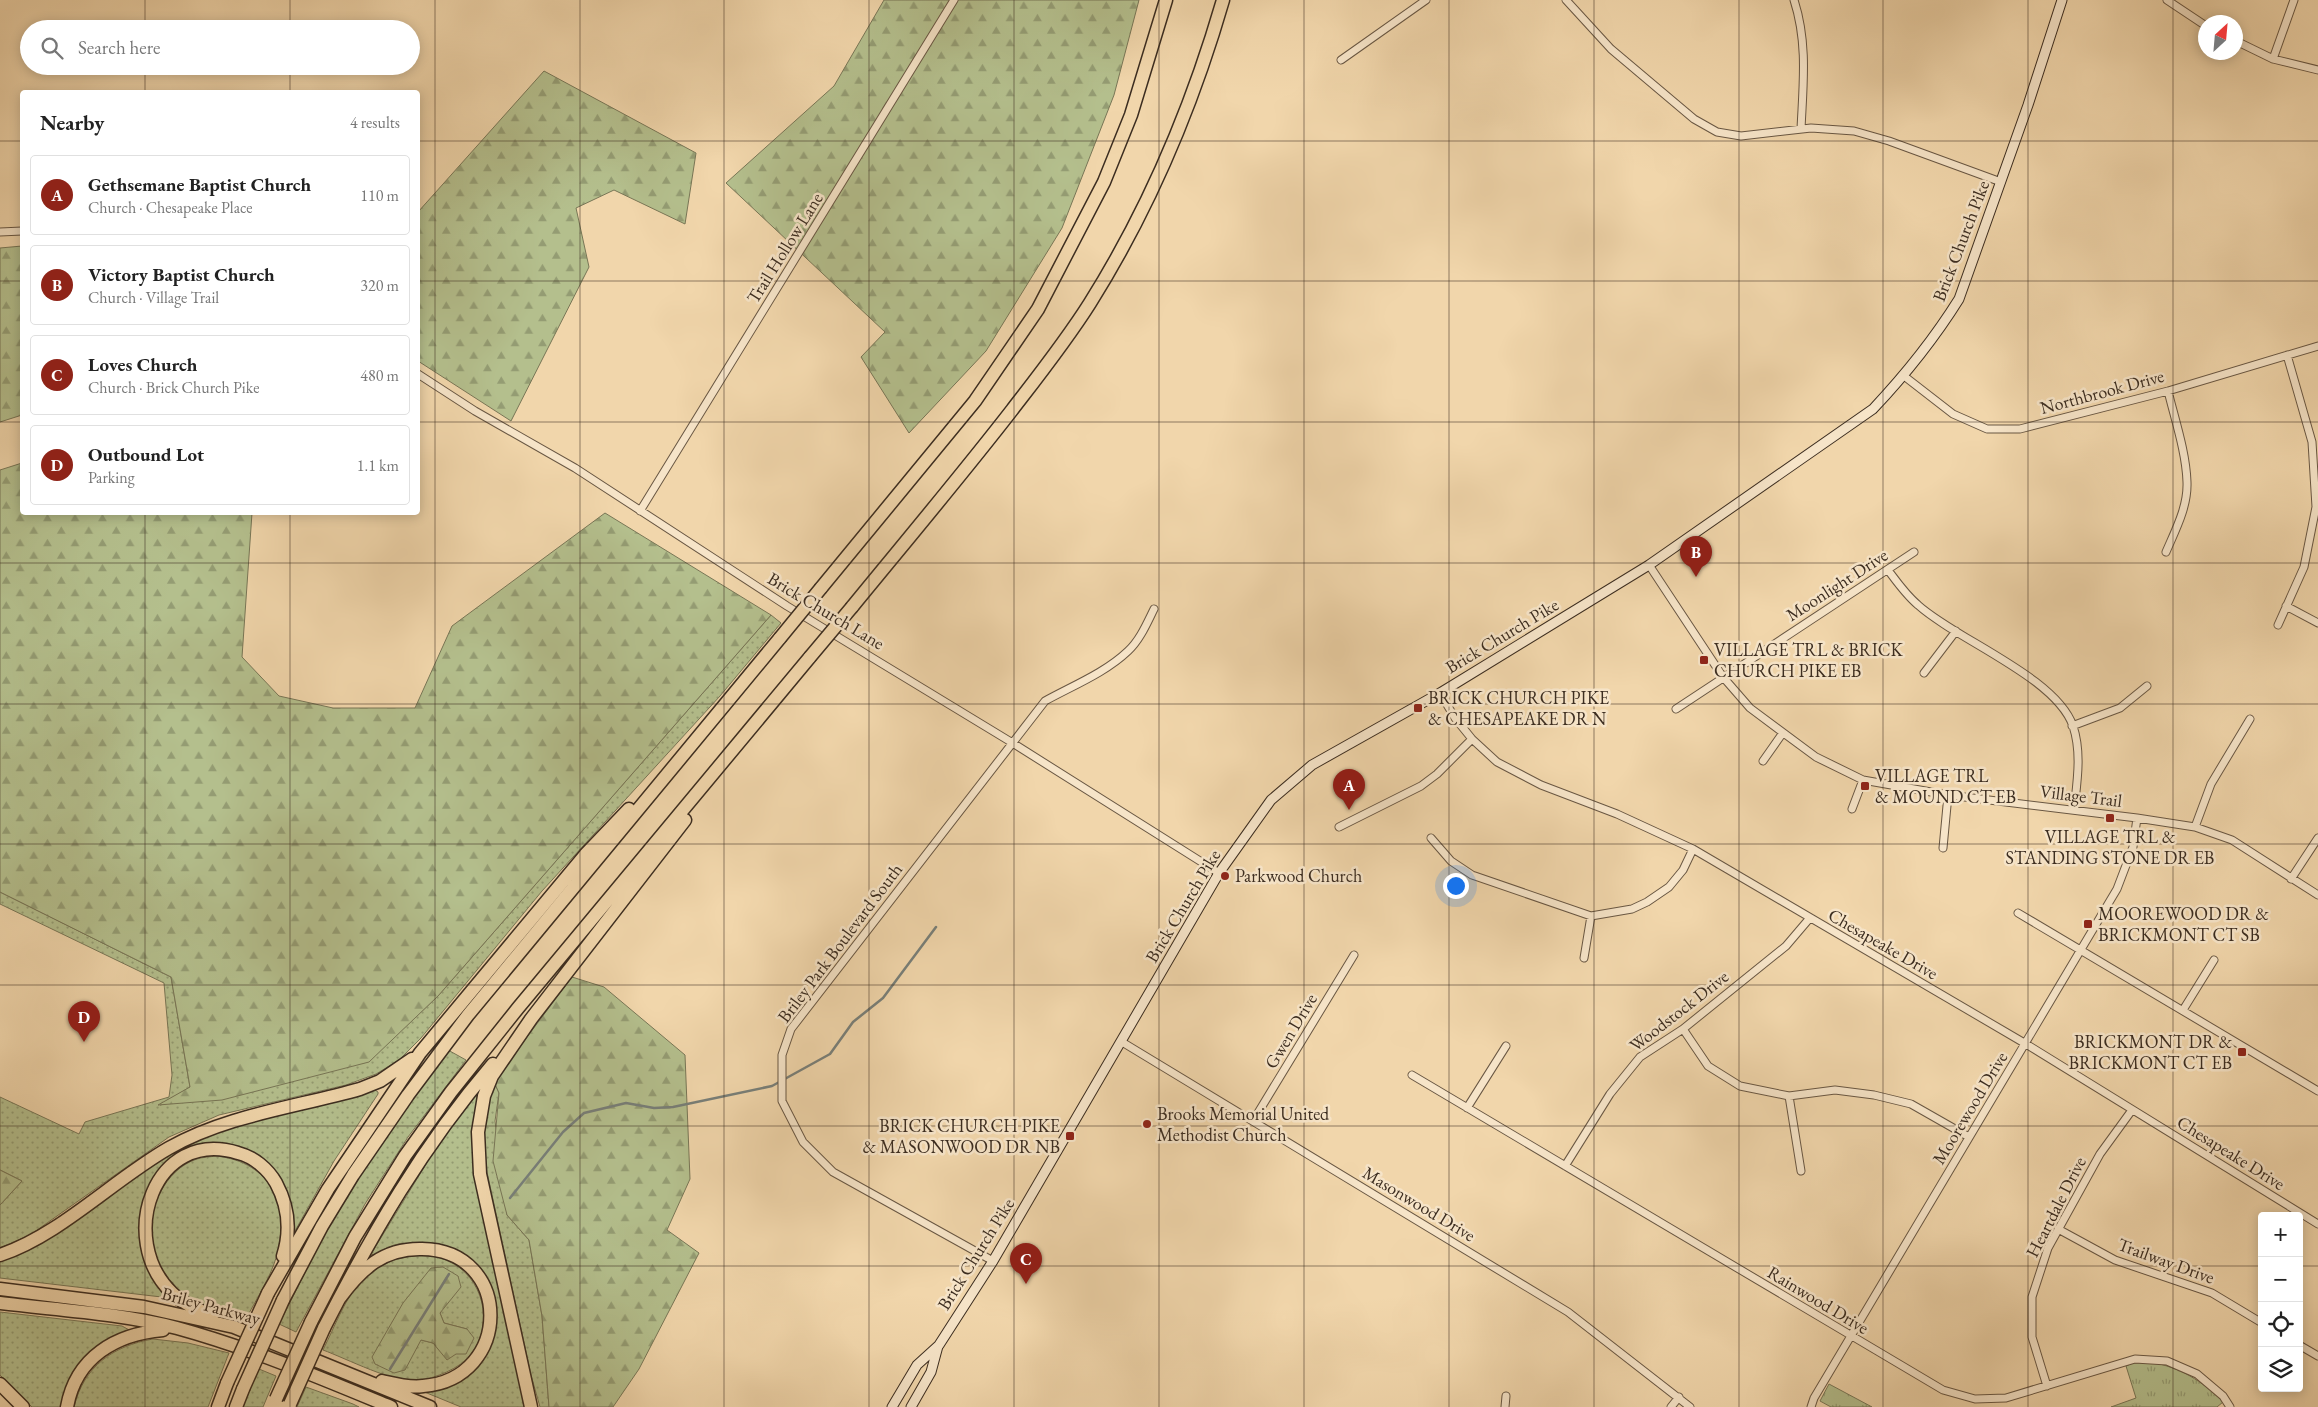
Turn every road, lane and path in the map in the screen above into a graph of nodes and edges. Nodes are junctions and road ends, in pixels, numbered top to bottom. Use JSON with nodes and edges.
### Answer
{"nodes":[{"id":1,"x":954,"y":0,"type":"edge"},
{"id":2,"x":1166,"y":0,"type":"edge"},
{"id":3,"x":1223,"y":0,"type":"edge"},
{"id":4,"x":1426,"y":0,"type":"edge"},
{"id":5,"x":1566,"y":0,"type":"edge"},
{"id":6,"x":1794,"y":0,"type":"edge"},
{"id":7,"x":2062,"y":0,"type":"edge"},
{"id":8,"x":2169,"y":0,"type":"edge"},
{"id":9,"x":2294,"y":0,"type":"edge"},
{"id":10,"x":2198,"y":20,"type":"edge"},
{"id":11,"x":2243,"y":44,"type":"edge"},
{"id":12,"x":2274,"y":59,"type":"junction"},
{"id":13,"x":1341,"y":60,"type":"dead end"},
{"id":14,"x":2318,"y":70,"type":"edge"},
{"id":15,"x":1801,"y":129,"type":"junction"},
{"id":16,"x":2001,"y":182,"type":"junction"},
{"id":17,"x":20,"y":231,"type":"edge"},
{"id":18,"x":0,"y":232,"type":"edge"},
{"id":19,"x":2318,"y":346,"type":"edge"},
{"id":20,"x":2287,"y":354,"type":"junction"},
{"id":21,"x":420,"y":375,"type":"edge"},
{"id":22,"x":1904,"y":376,"type":"junction"},
{"id":23,"x":2168,"y":391,"type":"junction"},
{"id":24,"x":640,"y":511,"type":"junction"},
{"id":25,"x":1914,"y":552,"type":"dead end"},
{"id":26,"x":2166,"y":552,"type":"dead end"},
{"id":27,"x":1648,"y":565,"type":"junction"},
{"id":28,"x":1888,"y":570,"type":"junction"},
{"id":29,"x":2286,"y":606,"type":"junction"},
{"id":30,"x":1154,"y":609,"type":"dead end"},
{"id":31,"x":2318,"y":623,"type":"edge"},
{"id":32,"x":2278,"y":624,"type":"dead end"},
{"id":33,"x":1956,"y":632,"type":"junction"},
{"id":34,"x":1924,"y":673,"type":"dead end"},
{"id":35,"x":1723,"y":677,"type":"junction"},
{"id":36,"x":2147,"y":686,"type":"dead end"},
{"id":37,"x":1440,"y":693,"type":"junction"},
{"id":38,"x":1676,"y":709,"type":"dead end"},
{"id":39,"x":2250,"y":719,"type":"dead end"},
{"id":40,"x":2072,"y":726,"type":"junction"},
{"id":41,"x":746,"y":733,"type":"junction"},
{"id":42,"x":1782,"y":734,"type":"junction"},
{"id":43,"x":698,"y":737,"type":"junction"},
{"id":44,"x":1472,"y":739,"type":"junction"},
{"id":45,"x":1011,"y":742,"type":"junction"},
{"id":46,"x":1763,"y":761,"type":"dead end"},
{"id":47,"x":1863,"y":780,"type":"junction"},
{"id":48,"x":1948,"y":795,"type":"junction"},
{"id":49,"x":1852,"y":809,"type":"dead end"},
{"id":50,"x":2074,"y":810,"type":"junction"},
{"id":51,"x":2137,"y":818,"type":"junction"},
{"id":52,"x":1339,"y":827,"type":"dead end"},
{"id":53,"x":2195,"y":827,"type":"junction"},
{"id":54,"x":1430,"y":838,"type":"dead end"},
{"id":55,"x":2318,"y":838,"type":"edge"},
{"id":56,"x":1943,"y":848,"type":"dead end"},
{"id":57,"x":1693,"y":849,"type":"junction"},
{"id":58,"x":1219,"y":873,"type":"junction"},
{"id":59,"x":2291,"y":879,"type":"junction"},
{"id":60,"x":2318,"y":895,"type":"edge"},
{"id":61,"x":2018,"y":913,"type":"dead end"},
{"id":62,"x":1591,"y":916,"type":"junction"},
{"id":63,"x":1809,"y":918,"type":"junction"},
{"id":64,"x":2082,"y":950,"type":"junction"},
{"id":65,"x":1354,"y":956,"type":"dead end"},
{"id":66,"x":1584,"y":958,"type":"dead end"},
{"id":67,"x":2214,"y":960,"type":"dead end"},
{"id":68,"x":2183,"y":1010,"type":"junction"},
{"id":69,"x":531,"y":1018,"type":"junction"},
{"id":70,"x":1683,"y":1029,"type":"junction"},
{"id":71,"x":1122,"y":1042,"type":"junction"},
{"id":72,"x":2026,"y":1044,"type":"junction"},
{"id":73,"x":1506,"y":1046,"type":"dead end"},
{"id":74,"x":420,"y":1053,"type":"junction"},
{"id":75,"x":1412,"y":1075,"type":"dead end"},
{"id":76,"x":2318,"y":1091,"type":"edge"},
{"id":77,"x":1789,"y":1096,"type":"junction"},
{"id":78,"x":1467,"y":1108,"type":"junction"},
{"id":79,"x":2132,"y":1110,"type":"junction"},
{"id":80,"x":1253,"y":1121,"type":"junction"},
{"id":81,"x":1969,"y":1138,"type":"junction"},
{"id":82,"x":1565,"y":1166,"type":"junction"},
{"id":83,"x":1800,"y":1171,"type":"dead end"},
{"id":84,"x":2318,"y":1224,"type":"edge"},
{"id":85,"x":2058,"y":1229,"type":"junction"},
{"id":86,"x":0,"y":1255,"type":"edge"},
{"id":87,"x":993,"y":1261,"type":"junction"},
{"id":88,"x":278,"y":1273,"type":"junction"},
{"id":89,"x":0,"y":1289,"type":"edge"},
{"id":90,"x":339,"y":1299,"type":"junction"},
{"id":91,"x":0,"y":1303,"type":"edge"},
{"id":92,"x":2258,"y":1320,"type":"edge"},
{"id":93,"x":234,"y":1327,"type":"junction"},
{"id":94,"x":176,"y":1328,"type":"junction"},
{"id":95,"x":1851,"y":1337,"type":"junction"},
{"id":96,"x":939,"y":1345,"type":"junction"},
{"id":97,"x":2303,"y":1347,"type":"edge"},
{"id":98,"x":2318,"y":1356,"type":"edge"},
{"id":99,"x":341,"y":1370,"type":"junction"},
{"id":100,"x":313,"y":1376,"type":"junction"},
{"id":101,"x":0,"y":1384,"type":"edge"},
{"id":102,"x":2047,"y":1386,"type":"junction"},
{"id":103,"x":1506,"y":1396,"type":"dead end"},
{"id":104,"x":1679,"y":1397,"type":"junction"},
{"id":105,"x":274,"y":1403,"type":"edge"},
{"id":106,"x":218,"y":1406,"type":"edge"},
{"id":107,"x":289,"y":1406,"type":"edge"},
{"id":108,"x":23,"y":1407,"type":"edge"},
{"id":109,"x":66,"y":1407,"type":"edge"},
{"id":110,"x":236,"y":1407,"type":"edge"},
{"id":111,"x":370,"y":1407,"type":"edge"},
{"id":112,"x":392,"y":1407,"type":"edge"},
{"id":113,"x":430,"y":1407,"type":"edge"},
{"id":114,"x":531,"y":1407,"type":"edge"},
{"id":115,"x":892,"y":1407,"type":"edge"},
{"id":116,"x":911,"y":1407,"type":"edge"},
{"id":117,"x":1505,"y":1407,"type":"edge"},
{"id":118,"x":1671,"y":1407,"type":"edge"},
{"id":119,"x":1690,"y":1407,"type":"edge"},
{"id":120,"x":1811,"y":1407,"type":"edge"},
{"id":121,"x":2230,"y":1407,"type":"edge"}],
"edges":[{"from":1,"to":24,"type":"street","name":"Trail Hollow Lane"},
{"from":2,"to":43,"type":"highway","bridge":true},
{"from":3,"to":41,"type":"highway","bridge":true},
{"from":4,"to":13,"type":"street"},
{"from":5,"to":15,"type":"street"},
{"from":6,"to":15,"type":"street"},
{"from":7,"to":16,"type":"main road","name":"Brick Church Pike"},
{"from":8,"to":10,"type":"street"},
{"from":9,"to":12,"type":"street"},
{"from":11,"to":12,"type":"street"},
{"from":12,"to":14,"type":"street"},
{"from":15,"to":16,"type":"street"},
{"from":16,"to":22,"type":"main road","name":"Brick Church Pike"},
{"from":17,"to":18,"type":"street"},
{"from":19,"to":20,"type":"street","name":"Northbrook Drive"},
{"from":20,"to":23,"type":"street","name":"Northbrook Drive"},
{"from":20,"to":29,"type":"street"},
{"from":21,"to":24,"type":"street","name":"Brick Church Lane"},
{"from":22,"to":23,"type":"street","name":"Northbrook Drive"},
{"from":22,"to":27,"type":"main road","name":"Brick Church Pike"},
{"from":23,"to":26,"type":"street"},
{"from":24,"to":45,"type":"street","name":"Brick Church Lane"},
{"from":25,"to":28,"type":"street","name":"Moonlight Drive"},
{"from":27,"to":35,"type":"street","name":"Village Trail"},
{"from":27,"to":37,"type":"main road","name":"Brick Church Pike"},
{"from":28,"to":33,"type":"street"},
{"from":28,"to":35,"type":"street","name":"Moonlight Drive"},
{"from":29,"to":31,"type":"street"},
{"from":29,"to":32,"type":"street"},
{"from":30,"to":45,"type":"street","name":"Briley Park Boulevard South"},
{"from":33,"to":34,"type":"street"},
{"from":33,"to":40,"type":"street"},
{"from":35,"to":38,"type":"street","name":"Moonlight Drive"},
{"from":35,"to":42,"type":"street","name":"Village Trail"},
{"from":36,"to":40,"type":"street"},
{"from":37,"to":44,"type":"street","name":"Chesapeake Drive"},
{"from":37,"to":58,"type":"main road","name":"Brick Church Pike"},
{"from":39,"to":53,"type":"street"},
{"from":40,"to":50,"type":"street"},
{"from":41,"to":69,"type":"highway"},
{"from":41,"to":105,"type":"highway","bridge":true},
{"from":42,"to":46,"type":"street"},
{"from":42,"to":47,"type":"street","name":"Village Trail"},
{"from":43,"to":74,"type":"highway"},
{"from":43,"to":110,"type":"highway","bridge":true},
{"from":44,"to":52,"type":"street"},
{"from":44,"to":57,"type":"street","name":"Chesapeake Drive"},
{"from":45,"to":58,"type":"street","name":"Brick Church Lane"},
{"from":45,"to":87,"type":"street","name":"Briley Park Boulevard South"},
{"from":47,"to":48,"type":"street","name":"Village Trail"},
{"from":47,"to":49,"type":"street"},
{"from":48,"to":50,"type":"street","name":"Village Trail"},
{"from":48,"to":56,"type":"street"},
{"from":50,"to":51,"type":"street","name":"Village Trail"},
{"from":51,"to":53,"type":"street","name":"Village Trail"},
{"from":51,"to":64,"type":"street","name":"Moorewood Drive"},
{"from":53,"to":59,"type":"street","name":"Village Trail"},
{"from":54,"to":62,"type":"street"},
{"from":55,"to":59,"type":"street"},
{"from":57,"to":62,"type":"street"},
{"from":57,"to":63,"type":"street","name":"Chesapeake Drive"},
{"from":58,"to":71,"type":"main road","name":"Brick Church Pike"},
{"from":59,"to":60,"type":"street","name":"Village Trail"},
{"from":61,"to":64,"type":"street"},
{"from":62,"to":66,"type":"street"},
{"from":63,"to":70,"type":"street","name":"Woodstock Drive"},
{"from":63,"to":72,"type":"street","name":"Chesapeake Drive"},
{"from":64,"to":68,"type":"street"},
{"from":64,"to":72,"type":"street","name":"Moorewood Drive"},
{"from":65,"to":80,"type":"street","name":"Gwen Drive"},
{"from":67,"to":68,"type":"street"},
{"from":68,"to":76,"type":"street"},
{"from":69,"to":90,"type":"highway"},
{"from":69,"to":114,"type":"highway"},
{"from":70,"to":77,"type":"street"},
{"from":70,"to":82,"type":"street","name":"Woodstock Drive"},
{"from":71,"to":80,"type":"street","name":"Masonwood Drive"},
{"from":71,"to":87,"type":"main road","name":"Brick Church Pike"},
{"from":72,"to":79,"type":"street","name":"Chesapeake Drive"},
{"from":72,"to":81,"type":"street","name":"Moorewood Drive"},
{"from":73,"to":78,"type":"street"},
{"from":74,"to":86,"type":"highway"},
{"from":74,"to":88,"type":"highway"},
{"from":75,"to":78,"type":"street","name":"Rainwood Drive"},
{"from":77,"to":81,"type":"street"},
{"from":77,"to":83,"type":"street"},
{"from":78,"to":82,"type":"street","name":"Rainwood Drive"},
{"from":79,"to":84,"type":"street","name":"Chesapeake Drive"},
{"from":79,"to":85,"type":"street","name":"Heartdale Drive"},
{"from":80,"to":104,"type":"street","name":"Masonwood Drive"},
{"from":81,"to":95,"type":"street","name":"Moorewood Drive"},
{"from":82,"to":95,"type":"street","name":"Rainwood Drive"},
{"from":85,"to":92,"type":"street","name":"Trailway Drive"},
{"from":85,"to":102,"type":"street","name":"Heartdale Drive"},
{"from":87,"to":96,"type":"main road","name":"Brick Church Pike"},
{"from":88,"to":93,"type":"highway"},
{"from":88,"to":106,"type":"highway","bridge":true},
{"from":89,"to":93,"type":"highway","name":"Briley Parkway"},
{"from":90,"to":99,"type":"highway"},
{"from":90,"to":107,"type":"highway","bridge":true},
{"from":91,"to":94,"type":"highway","name":"Briley Parkway"},
{"from":93,"to":99,"type":"highway","name":"Briley Parkway"},
{"from":94,"to":100,"type":"highway","name":"Briley Parkway"},
{"from":94,"to":109,"type":"highway"},
{"from":95,"to":102,"type":"street","name":"Rainwood Drive"},
{"from":95,"to":120,"type":"street","name":"Moorewood Drive"},
{"from":96,"to":115,"type":"main road","name":"Brick Church Pike"},
{"from":96,"to":116,"type":"main road","name":"Brick Church Pike"},
{"from":97,"to":98,"type":"street"},
{"from":99,"to":113,"type":"highway","name":"Briley Parkway"},
{"from":100,"to":111,"type":"highway"},
{"from":100,"to":112,"type":"highway","name":"Briley Parkway"},
{"from":101,"to":108,"type":"highway"},
{"from":102,"to":121,"type":"street","name":"Rainwood Drive"},
{"from":103,"to":117,"type":"street"},
{"from":104,"to":118,"type":"street"},
{"from":104,"to":119,"type":"street","name":"Masonwood Drive"}]}
